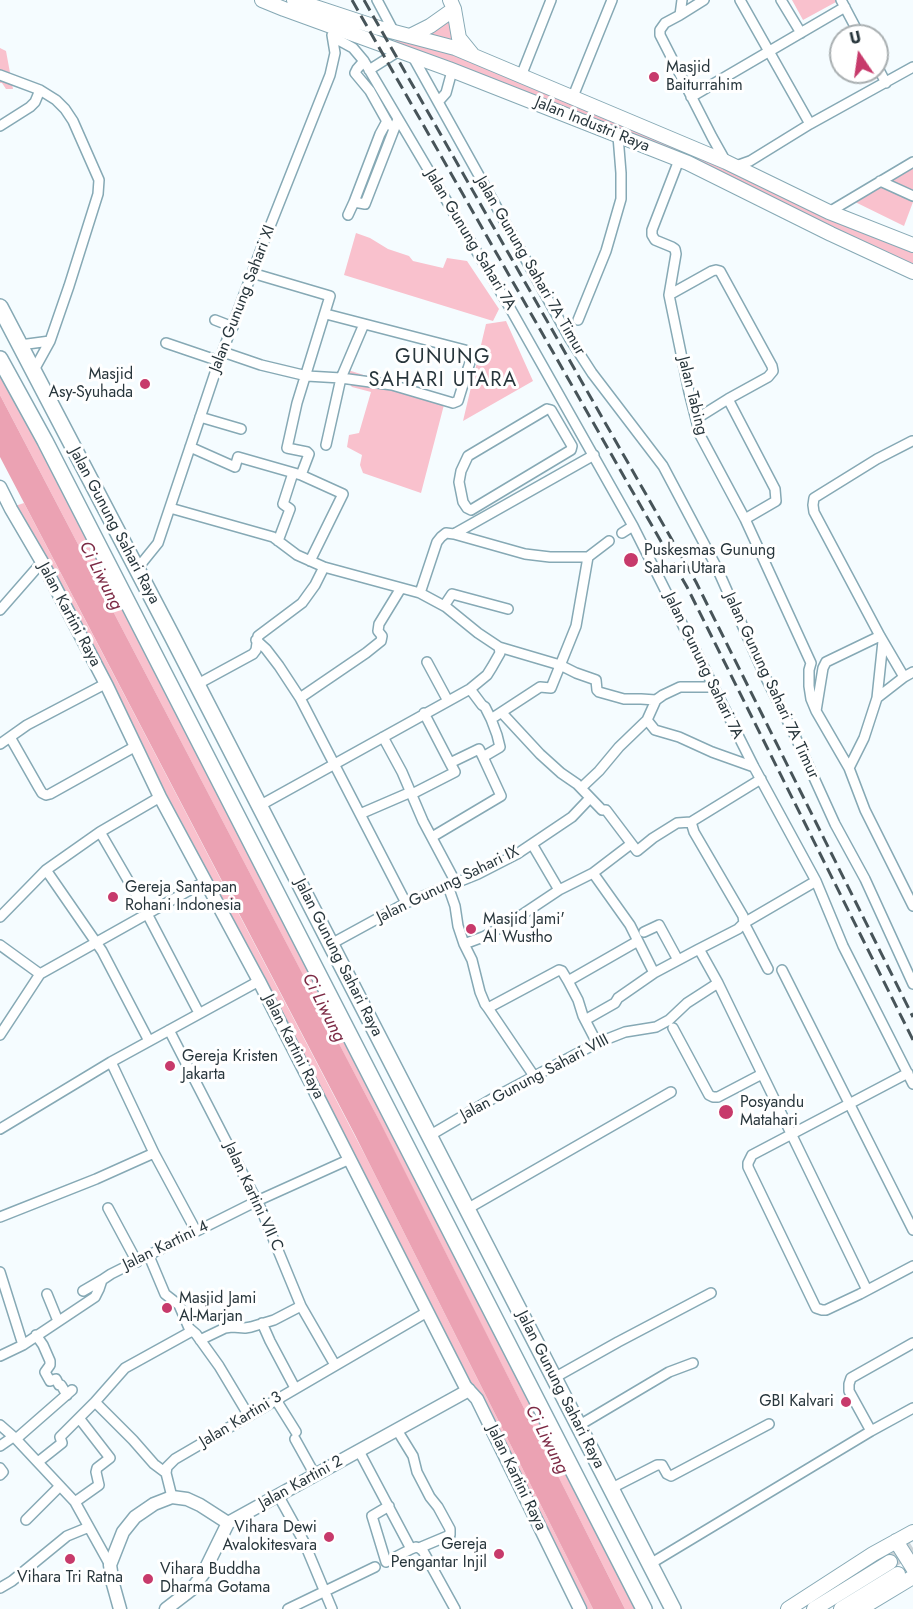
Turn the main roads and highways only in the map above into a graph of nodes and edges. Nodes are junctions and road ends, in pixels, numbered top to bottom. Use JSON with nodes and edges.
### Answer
{"nodes":[{"id":1,"x":262,"y":0,"type":"edge"},
{"id":2,"x":294,"y":0,"type":"edge"},
{"id":3,"x":452,"y":4,"type":"edge"},
{"id":4,"x":410,"y":36,"type":"junction"},
{"id":5,"x":455,"y":48,"type":"junction"},
{"id":6,"x":473,"y":56,"type":"junction"},
{"id":7,"x":451,"y":70,"type":"junction"},
{"id":8,"x":913,"y":245,"type":"edge"},
{"id":9,"x":913,"y":272,"type":"edge"},
{"id":10,"x":0,"y":307,"type":"edge"},
{"id":11,"x":0,"y":359,"type":"edge"},
{"id":12,"x":64,"y":431,"type":"junction"},
{"id":13,"x":45,"y":441,"type":"junction"},
{"id":14,"x":610,"y":1489,"type":"junction"},
{"id":15,"x":588,"y":1500,"type":"junction"},
{"id":16,"x":913,"y":1532,"type":"edge"},
{"id":17,"x":892,"y":1544,"type":"junction"},
{"id":18,"x":890,"y":1562,"type":"tunnel mouth"},
{"id":19,"x":909,"y":1577,"type":"edge"},
{"id":20,"x":644,"y":1609,"type":"edge"},
{"id":21,"x":674,"y":1609,"type":"edge"},
{"id":22,"x":788,"y":1609,"type":"edge"},
{"id":23,"x":814,"y":1609,"type":"edge"},
{"id":24,"x":841,"y":1609,"type":"edge"},
{"id":25,"x":860,"y":1609,"type":"edge"}],
"edges":[{"from":1,"to":7,"type":"main road","name":"Jalan Industri Raya"},
{"from":2,"to":4,"type":"main road","name":"Jalan Industri Raya"},
{"from":3,"to":4,"type":"main road"},
{"from":3,"to":6,"type":"main road"},
{"from":4,"to":5,"type":"main road","name":"Jalan Industri Raya"},
{"from":5,"to":6,"type":"main road","name":"Jalan Industri Raya"},
{"from":5,"to":7,"type":"main road"},
{"from":6,"to":8,"type":"main road","name":"Jalan Industri Raya"},
{"from":7,"to":9,"type":"main road","name":"Jalan Industri Raya"},
{"from":10,"to":12,"type":"main road","name":"Jalan Gunung Sahari Raya"},
{"from":11,"to":13,"type":"main road","name":"Jalan Gunung Sahari Raya"},
{"from":12,"to":13,"type":"main road"},
{"from":12,"to":14,"type":"main road","name":"Jalan Gunung Sahari Raya"},
{"from":13,"to":15,"type":"main road","name":"Jalan Gunung Sahari Raya"},
{"from":14,"to":15,"type":"main road"},
{"from":14,"to":21,"type":"main road","name":"Jalan Gunung Sahari Raya"},
{"from":15,"to":20,"type":"main road","name":"Jalan Gunung Sahari Raya"},
{"from":16,"to":17,"type":"main road"},
{"from":17,"to":19,"type":"main road"},
{"from":17,"to":22,"type":"main road"},
{"from":18,"to":23,"type":"main road"},
{"from":19,"to":24,"type":"main road"},
{"from":19,"to":25,"type":"main road"}]}
